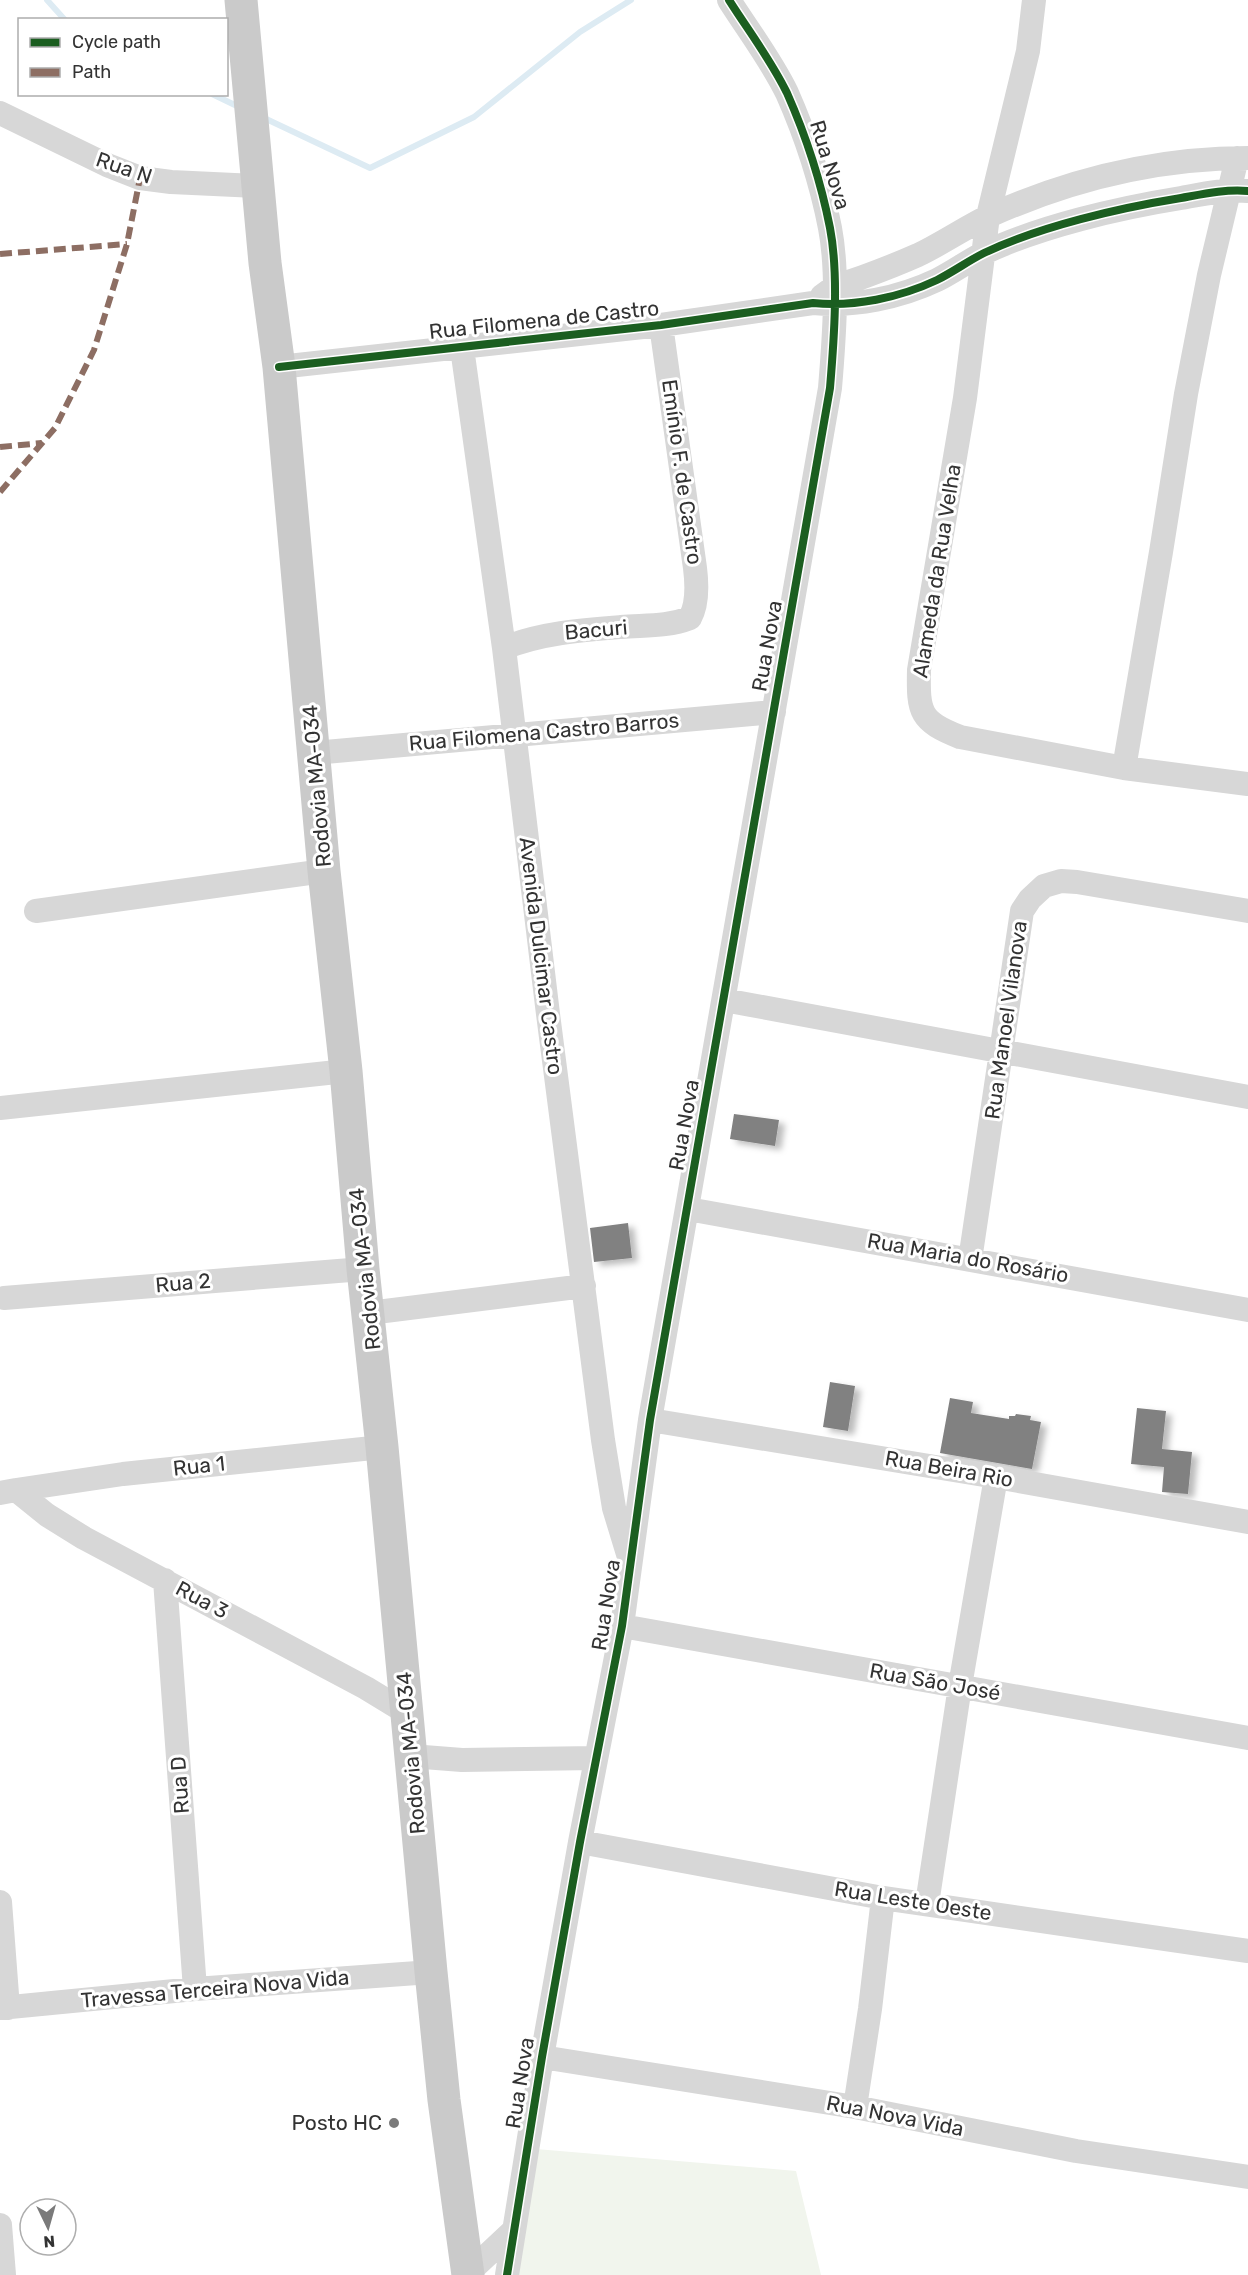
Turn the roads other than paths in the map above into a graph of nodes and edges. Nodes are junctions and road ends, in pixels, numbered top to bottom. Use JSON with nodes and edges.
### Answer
{"nodes":[{"id":1,"x":241,"y":0,"type":"edge"},
{"id":2,"x":1034,"y":0,"type":"edge"},
{"id":3,"x":732,"y":5,"type":"edge"},
{"id":4,"x":0,"y":113,"type":"edge"},
{"id":5,"x":1243,"y":158,"type":"edge"},
{"id":6,"x":258,"y":186,"type":"junction"},
{"id":7,"x":1239,"y":190,"type":"edge"},
{"id":8,"x":988,"y":216,"type":"junction"},
{"id":9,"x":984,"y":254,"type":"junction"},
{"id":10,"x":827,"y":298,"type":"junction"},
{"id":11,"x":661,"y":325,"type":"junction"},
{"id":12,"x":462,"y":348,"type":"junction"},
{"id":13,"x":279,"y":367,"type":"junction"},
{"id":14,"x":690,"y":618,"type":"joint"},
{"id":15,"x":504,"y":648,"type":"junction"},
{"id":16,"x":774,"y":712,"type":"junction"},
{"id":17,"x":513,"y":735,"type":"junction"},
{"id":18,"x":314,"y":753,"type":"junction"},
{"id":19,"x":1124,"y":768,"type":"junction"},
{"id":20,"x":1248,"y":784,"type":"edge"},
{"id":21,"x":324,"y":870,"type":"junction"},
{"id":22,"x":36,"y":911,"type":"dead end"},
{"id":23,"x":1248,"y":911,"type":"edge"},
{"id":24,"x":724,"y":1000,"type":"junction"},
{"id":25,"x":1002,"y":1052,"type":"junction"},
{"id":26,"x":346,"y":1071,"type":"junction"},
{"id":27,"x":1248,"y":1097,"type":"edge"},
{"id":28,"x":0,"y":1108,"type":"edge"},
{"id":29,"x":688,"y":1209,"type":"junction"},
{"id":30,"x":970,"y":1260,"type":"junction"},
{"id":31,"x":363,"y":1269,"type":"junction"},
{"id":32,"x":584,"y":1286,"type":"junction"},
{"id":33,"x":4,"y":1298,"type":"dead end"},
{"id":34,"x":1248,"y":1310,"type":"edge"},
{"id":35,"x":369,"y":1313,"type":"junction"},
{"id":36,"x":650,"y":1420,"type":"junction"},
{"id":37,"x":382,"y":1447,"type":"junction"},
{"id":38,"x":996,"y":1477,"type":"junction"},
{"id":39,"x":8,"y":1492,"type":"edge"},
{"id":40,"x":1248,"y":1522,"type":"edge"},
{"id":41,"x":631,"y":1563,"type":"junction"},
{"id":42,"x":165,"y":1580,"type":"junction"},
{"id":43,"x":622,"y":1626,"type":"junction"},
{"id":44,"x":960,"y":1686,"type":"junction"},
{"id":45,"x":407,"y":1713,"type":"junction"},
{"id":46,"x":1248,"y":1738,"type":"edge"},
{"id":47,"x":411,"y":1756,"type":"junction"},
{"id":48,"x":596,"y":1758,"type":"junction"},
{"id":49,"x":580,"y":1842,"type":"junction"},
{"id":50,"x":883,"y":1898,"type":"junction"},
{"id":51,"x":0,"y":1902,"type":"edge"},
{"id":52,"x":927,"y":1904,"type":"junction"},
{"id":53,"x":1248,"y":1951,"type":"edge"},
{"id":54,"x":431,"y":1972,"type":"junction"},
{"id":55,"x":195,"y":1989,"type":"junction"},
{"id":56,"x":4,"y":2008,"type":"edge"},
{"id":57,"x":542,"y":2057,"type":"junction"},
{"id":58,"x":855,"y":2107,"type":"junction"},
{"id":59,"x":1248,"y":2177,"type":"edge"},
{"id":60,"x":0,"y":2225,"type":"edge"},
{"id":61,"x":514,"y":2230,"type":"junction"},
{"id":62,"x":468,"y":2274,"type":"edge"},
{"id":63,"x":4,"y":2275,"type":"edge"},
{"id":64,"x":507,"y":2275,"type":"edge"}],
"edges":[{"from":1,"to":6,"type":"main road","name":"Rodovia MA-034"},
{"from":2,"to":8,"type":"street","name":"Alameda da Rua Velha"},
{"from":3,"to":10,"type":"street","name":"Rua Nova"},
{"from":4,"to":6,"type":"street","name":"Rua N"},
{"from":5,"to":7,"type":"street"},
{"from":5,"to":8,"type":"street"},
{"from":6,"to":13,"type":"main road","name":"Rodovia MA-034"},
{"from":7,"to":9,"type":"street"},
{"from":7,"to":19,"type":"street"},
{"from":8,"to":9,"type":"street","name":"Alameda da Rua Velha"},
{"from":8,"to":10,"type":"street"},
{"from":9,"to":10,"type":"street"},
{"from":9,"to":19,"type":"street","name":"Alameda da Rua Velha"},
{"from":10,"to":11,"type":"street","name":"Rua Filomena de Castro"},
{"from":10,"to":16,"type":"street","name":"Rua Nova"},
{"from":11,"to":12,"type":"street","name":"Rua Filomena de Castro"},
{"from":11,"to":14,"type":"street","name":"Emínio F. de Castro"},
{"from":12,"to":13,"type":"street","name":"Rua Filomena de Castro"},
{"from":12,"to":15,"type":"street","name":"Avenida Dulcimar Castro"},
{"from":13,"to":18,"type":"main road","name":"Rodovia MA-034"},
{"from":14,"to":15,"type":"street","name":"Bacuri"},
{"from":15,"to":17,"type":"street","name":"Avenida Dulcimar Castro"},
{"from":16,"to":17,"type":"street","name":"Rua Filomena Castro Barros"},
{"from":16,"to":24,"type":"street","name":"Rua Nova"},
{"from":17,"to":18,"type":"street","name":"Rua Filomena Castro Barros"},
{"from":17,"to":32,"type":"street","name":"Avenida Dulcimar Castro"},
{"from":18,"to":21,"type":"main road","name":"Rodovia MA-034"},
{"from":19,"to":20,"type":"street","name":"Alameda da Rua Velha"},
{"from":21,"to":22,"type":"street"},
{"from":21,"to":26,"type":"main road","name":"Rodovia MA-034"},
{"from":23,"to":25,"type":"street","name":"Rua Manoel Vilanova"},
{"from":24,"to":25,"type":"street"},
{"from":24,"to":29,"type":"street","name":"Rua Nova"},
{"from":25,"to":27,"type":"street"},
{"from":25,"to":30,"type":"street","name":"Rua Manoel Vilanova"},
{"from":26,"to":28,"type":"street"},
{"from":26,"to":31,"type":"main road","name":"Rodovia MA-034"},
{"from":29,"to":30,"type":"street","name":"Rua Maria do Rosário"},
{"from":29,"to":36,"type":"street","name":"Rua Nova"},
{"from":30,"to":34,"type":"street","name":"Rua Maria do Rosário"},
{"from":31,"to":33,"type":"street","name":"Rua 2"},
{"from":31,"to":35,"type":"main road","name":"Rodovia MA-034"},
{"from":32,"to":35,"type":"street"},
{"from":32,"to":41,"type":"street","name":"Avenida Dulcimar Castro"},
{"from":35,"to":37,"type":"main road","name":"Rodovia MA-034"},
{"from":36,"to":38,"type":"street","name":"Rua Beira Rio"},
{"from":36,"to":41,"type":"street","name":"Rua Nova"},
{"from":37,"to":39,"type":"street","name":"Rua 1"},
{"from":37,"to":45,"type":"main road","name":"Rodovia MA-034"},
{"from":38,"to":40,"type":"street","name":"Rua Beira Rio"},
{"from":38,"to":44,"type":"street"},
{"from":39,"to":42,"type":"street","name":"Rua 3"},
{"from":41,"to":43,"type":"street","name":"Rua Nova"},
{"from":42,"to":45,"type":"street","name":"Rua 3"},
{"from":42,"to":55,"type":"street","name":"Rua D"},
{"from":43,"to":44,"type":"street","name":"Rua São José"},
{"from":43,"to":48,"type":"street","name":"Rua Nova"},
{"from":44,"to":46,"type":"street","name":"Rua São José"},
{"from":44,"to":52,"type":"street"},
{"from":45,"to":47,"type":"main road","name":"Rodovia MA-034"},
{"from":47,"to":48,"type":"street"},
{"from":47,"to":54,"type":"main road","name":"Rodovia MA-034"},
{"from":48,"to":49,"type":"street","name":"Rua Nova"},
{"from":49,"to":50,"type":"street","name":"Rua Leste Oeste"},
{"from":49,"to":57,"type":"street","name":"Rua Nova"},
{"from":50,"to":52,"type":"street","name":"Rua Leste Oeste"},
{"from":50,"to":58,"type":"street"},
{"from":51,"to":56,"type":"street"},
{"from":52,"to":53,"type":"street","name":"Rua Leste Oeste"},
{"from":54,"to":55,"type":"street","name":"Travessa Terceira Nova Vida"},
{"from":54,"to":62,"type":"main road","name":"Rodovia MA-034"},
{"from":55,"to":56,"type":"street","name":"Travessa Terceira Nova Vida"},
{"from":57,"to":58,"type":"street","name":"Rua Nova Vida"},
{"from":57,"to":61,"type":"street","name":"Rua Nova"},
{"from":58,"to":59,"type":"street","name":"Rua Nova Vida"},
{"from":60,"to":63,"type":"street"},
{"from":61,"to":62,"type":"street"},
{"from":61,"to":64,"type":"street","name":"Rua Nova"}]}
